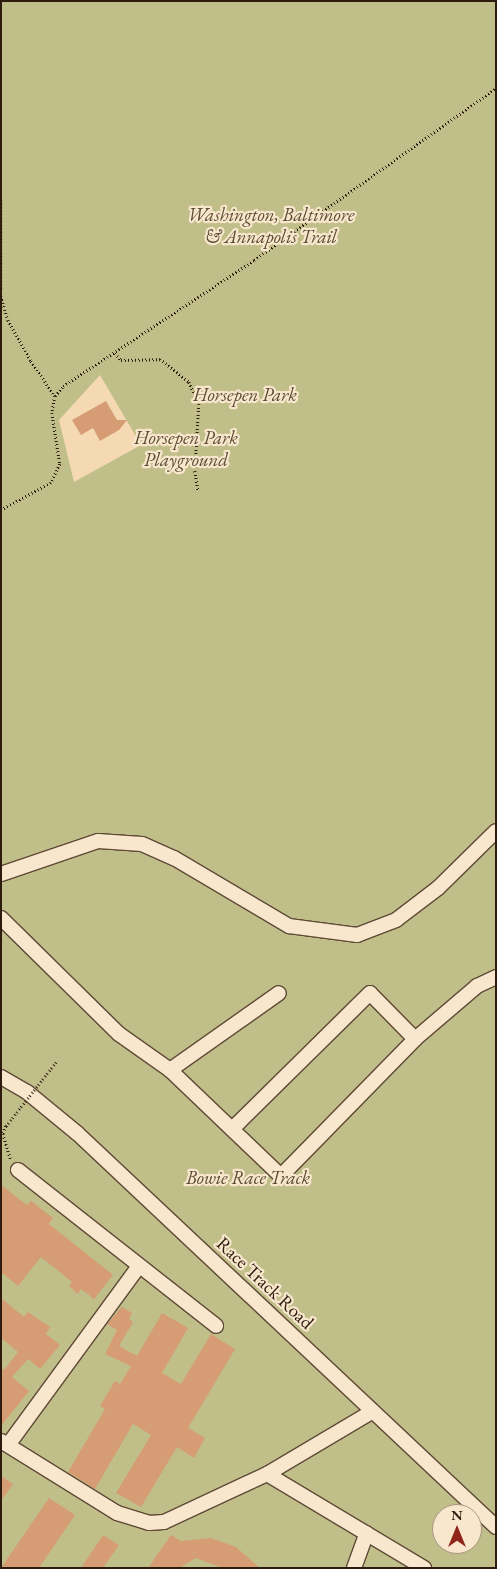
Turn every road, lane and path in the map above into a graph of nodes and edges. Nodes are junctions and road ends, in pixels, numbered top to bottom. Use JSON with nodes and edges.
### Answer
{"nodes":[{"id":1,"x":496,"y":88,"type":"edge"},
{"id":2,"x":1,"y":200,"type":"edge"},
{"id":3,"x":2,"y":255,"type":"edge"},
{"id":4,"x":1,"y":289,"type":"edge"},
{"id":5,"x":1,"y":296,"type":"edge"},
{"id":6,"x":115,"y":352,"type":"junction"},
{"id":7,"x":55,"y":396,"type":"junction"},
{"id":8,"x":198,"y":491,"type":"dead end"},
{"id":9,"x":1,"y":510,"type":"edge"},
{"id":10,"x":496,"y":831,"type":"edge"},
{"id":11,"x":1,"y":874,"type":"edge"},
{"id":12,"x":1,"y":918,"type":"edge"},
{"id":13,"x":496,"y":977,"type":"edge"},
{"id":14,"x":279,"y":994,"type":"dead end"},
{"id":15,"x":415,"y":1039,"type":"junction"},
{"id":16,"x":56,"y":1062,"type":"dead end"},
{"id":17,"x":170,"y":1070,"type":"junction"},
{"id":18,"x":1,"y":1077,"type":"edge"},
{"id":19,"x":232,"y":1128,"type":"junction"},
{"id":20,"x":18,"y":1170,"type":"joint"},
{"id":21,"x":139,"y":1266,"type":"junction"},
{"id":22,"x":216,"y":1326,"type":"dead end"},
{"id":23,"x":373,"y":1411,"type":"junction"},
{"id":24,"x":5,"y":1443,"type":"edge"},
{"id":25,"x":267,"y":1474,"type":"junction"},
{"id":26,"x":496,"y":1527,"type":"edge"},
{"id":27,"x":367,"y":1533,"type":"junction"},
{"id":28,"x":354,"y":1568,"type":"edge"},
{"id":29,"x":424,"y":1568,"type":"edge"}],
"edges":[{"from":1,"to":6,"type":"path"},
{"from":2,"to":3,"type":"path"},
{"from":3,"to":4,"type":"path"},
{"from":5,"to":7,"type":"path"},
{"from":6,"to":7,"type":"path"},
{"from":6,"to":8,"type":"path"},
{"from":7,"to":9,"type":"path"},
{"from":10,"to":11,"type":"street"},
{"from":12,"to":17,"type":"street"},
{"from":13,"to":15,"type":"street"},
{"from":14,"to":17,"type":"street"},
{"from":15,"to":19,"type":"street"},
{"from":15,"to":19,"type":"street"},
{"from":16,"to":20,"type":"path","bridge":true},
{"from":17,"to":19,"type":"street"},
{"from":18,"to":23,"type":"street","name":"Race Track Road"},
{"from":20,"to":21,"type":"street"},
{"from":21,"to":22,"type":"street"},
{"from":21,"to":24,"type":"street"},
{"from":23,"to":25,"type":"street"},
{"from":23,"to":26,"type":"street","name":"Race Track Road"},
{"from":24,"to":25,"type":"street"},
{"from":25,"to":27,"type":"street"},
{"from":27,"to":28,"type":"street"},
{"from":27,"to":29,"type":"street"}]}
